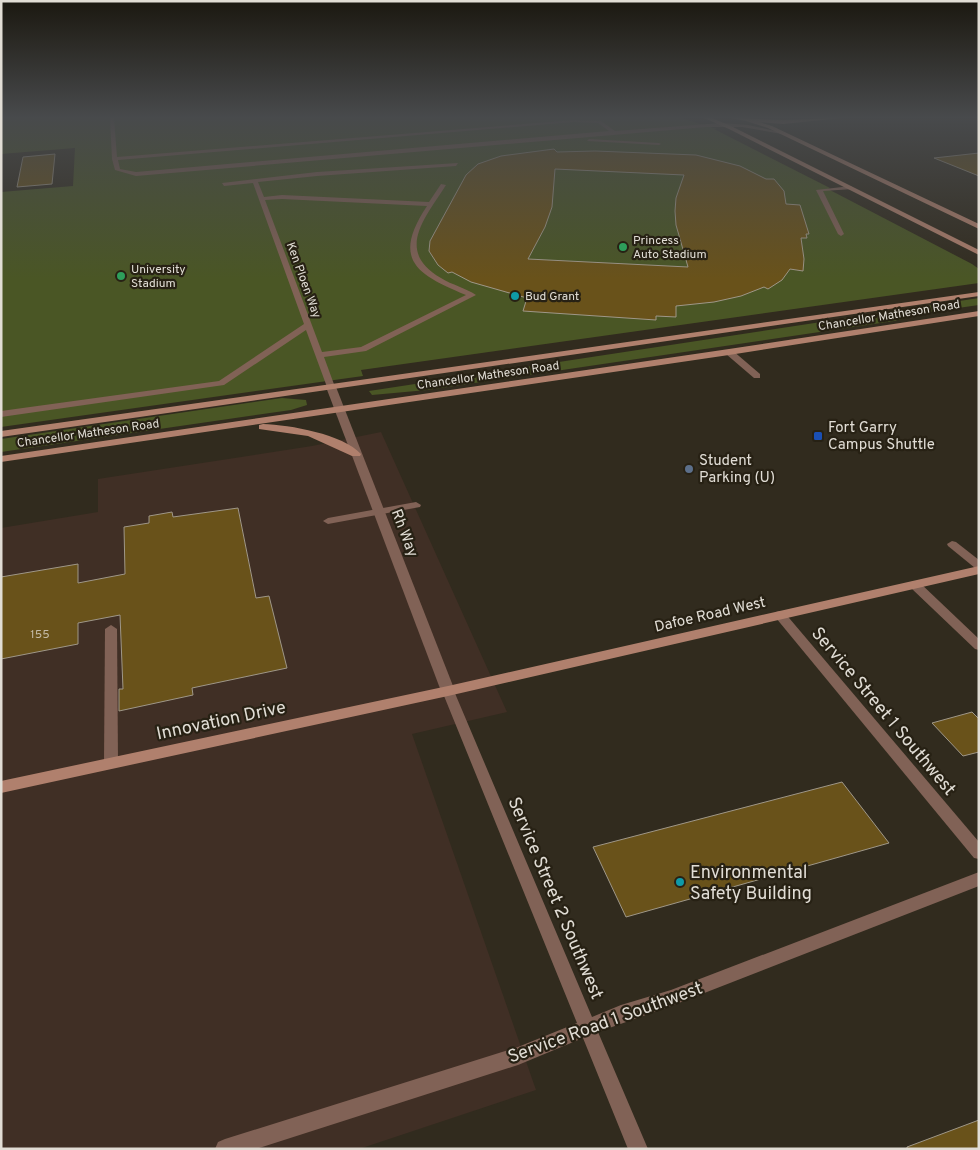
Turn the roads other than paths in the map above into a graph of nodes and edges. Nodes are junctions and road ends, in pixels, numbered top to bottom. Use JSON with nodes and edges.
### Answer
{"nodes":[{"id":1,"x":126,"y":172,"type":"edge"},
{"id":2,"x":162,"y":172,"type":"edge"},
{"id":3,"x":301,"y":172,"type":"edge"},
{"id":4,"x":359,"y":172,"type":"edge"},
{"id":5,"x":818,"y":172,"type":"edge"},
{"id":6,"x":863,"y":172,"type":"edge"},
{"id":7,"x":304,"y":176,"type":"junction"},
{"id":8,"x":255,"y":181,"type":"junction"},
{"id":9,"x":224,"y":184,"type":"dead end"},
{"id":10,"x":443,"y":186,"type":"dead end"},
{"id":11,"x":851,"y":188,"type":"junction"},
{"id":12,"x":262,"y":199,"type":"junction"},
{"id":13,"x":432,"y":204,"type":"junction"},
{"id":14,"x":979,"y":227,"type":"edge"},
{"id":15,"x":841,"y":234,"type":"dead end"},
{"id":16,"x":979,"y":253,"type":"edge"},
{"id":17,"x":978,"y":294,"type":"edge"},
{"id":18,"x":979,"y":312,"type":"edge"},
{"id":19,"x":308,"y":326,"type":"junction"},
{"id":20,"x":729,"y":352,"type":"junction"},
{"id":21,"x":319,"y":355,"type":"junction"},
{"id":22,"x":757,"y":376,"type":"dead end"},
{"id":23,"x":331,"y":387,"type":"junction"},
{"id":24,"x":1,"y":406,"type":"edge"},
{"id":25,"x":339,"y":409,"type":"junction"},
{"id":26,"x":26,"y":410,"type":"junction"},
{"id":27,"x":1,"y":414,"type":"edge"},
{"id":28,"x":218,"y":427,"type":"junction"},
{"id":29,"x":1,"y":434,"type":"edge"},
{"id":30,"x":356,"y":454,"type":"junction"},
{"id":31,"x":1,"y":459,"type":"edge"},
{"id":32,"x":416,"y":505,"type":"dead end"},
{"id":33,"x":379,"y":510,"type":"junction"},
{"id":34,"x":328,"y":521,"type":"dead end"},
{"id":35,"x":952,"y":544,"type":"dead end"},
{"id":36,"x":979,"y":566,"type":"edge"},
{"id":37,"x":979,"y":570,"type":"edge"},
{"id":38,"x":915,"y":584,"type":"junction"},
{"id":39,"x":780,"y":615,"type":"junction"},
{"id":40,"x":111,"y":629,"type":"dead end"},
{"id":41,"x":979,"y":646,"type":"edge"},
{"id":42,"x":448,"y":691,"type":"junction"},
{"id":43,"x":111,"y":763,"type":"junction"},
{"id":44,"x":1,"y":787,"type":"edge"},
{"id":45,"x":979,"y":854,"type":"edge"},
{"id":46,"x":979,"y":878,"type":"edge"},
{"id":47,"x":589,"y":1027,"type":"junction"},
{"id":48,"x":225,"y":1149,"type":"edge"},
{"id":49,"x":638,"y":1149,"type":"edge"}],
"edges":[{"from":1,"to":2,"type":"lane"},
{"from":3,"to":7,"type":"lane"},
{"from":4,"to":7,"type":"lane"},
{"from":5,"to":11,"type":"main road"},
{"from":6,"to":14,"type":"main road"},
{"from":7,"to":8,"type":"lane"},
{"from":8,"to":9,"type":"lane"},
{"from":8,"to":12,"type":"lane","name":"Ken Ploen Way"},
{"from":10,"to":13,"type":"lane"},
{"from":11,"to":15,"type":"lane"},
{"from":11,"to":16,"type":"main road"},
{"from":12,"to":13,"type":"lane"},
{"from":12,"to":19,"type":"lane","name":"Ken Ploen Way"},
{"from":13,"to":21,"type":"lane"},
{"from":17,"to":23,"type":"main road","name":"Chancellor Matheson Road"},
{"from":18,"to":20,"type":"main road","name":"Chancellor Matheson Road"},
{"from":19,"to":21,"type":"lane","name":"Ken Ploen Way"},
{"from":19,"to":26,"type":"lane"},
{"from":20,"to":22,"type":"lane"},
{"from":20,"to":25,"type":"main road","name":"Chancellor Matheson Road"},
{"from":21,"to":23,"type":"lane","name":"Ken Ploen Way"},
{"from":23,"to":25,"type":"street","name":"Rh Way"},
{"from":23,"to":29,"type":"main road","name":"Chancellor Matheson Road"},
{"from":24,"to":26,"type":"lane"},
{"from":25,"to":28,"type":"main road","name":"Chancellor Matheson Road"},
{"from":25,"to":30,"type":"street","name":"Rh Way"},
{"from":26,"to":27,"type":"lane"},
{"from":28,"to":30,"type":"main road"},
{"from":28,"to":31,"type":"main road","name":"Chancellor Matheson Road"},
{"from":30,"to":33,"type":"street","name":"Rh Way"},
{"from":32,"to":33,"type":"lane"},
{"from":33,"to":34,"type":"lane"},
{"from":33,"to":42,"type":"street","name":"Rh Way"},
{"from":35,"to":36,"type":"lane"},
{"from":37,"to":38,"type":"main road","name":"Dafoe Road West"},
{"from":38,"to":39,"type":"main road","name":"Dafoe Road West"},
{"from":38,"to":41,"type":"lane"},
{"from":39,"to":42,"type":"main road","name":"Dafoe Road West"},
{"from":39,"to":45,"type":"lane","name":"Service Street 1 Southwest"},
{"from":40,"to":43,"type":"lane"},
{"from":42,"to":43,"type":"main road","name":"Innovation Drive"},
{"from":42,"to":47,"type":"lane","name":"Service Street 2 Southwest"},
{"from":43,"to":44,"type":"main road","name":"Innovation Drive"},
{"from":46,"to":47,"type":"lane","name":"Service Road 1 Southwest"},
{"from":47,"to":48,"type":"lane","name":"Service Road 1 Southwest"},
{"from":47,"to":49,"type":"lane","name":"Service Street 2 Southwest"}]}
